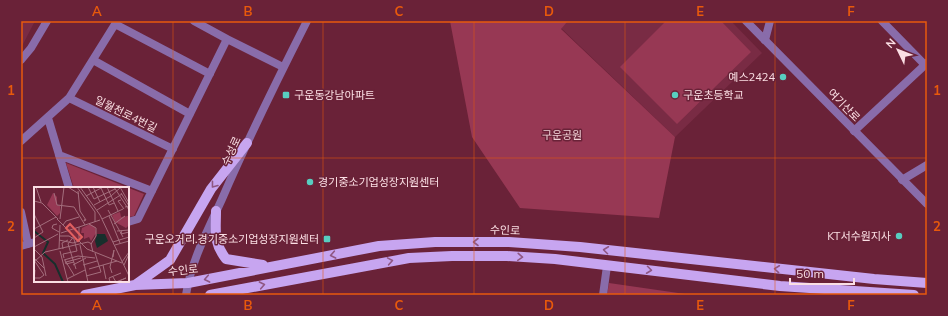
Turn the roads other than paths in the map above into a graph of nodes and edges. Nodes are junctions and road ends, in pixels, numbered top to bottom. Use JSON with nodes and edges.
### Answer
{"nodes":[{"id":1,"x":47,"y":21,"type":"edge"},
{"id":2,"x":194,"y":21,"type":"edge"},
{"id":3,"x":306,"y":21,"type":"edge"},
{"id":4,"x":746,"y":21,"type":"edge"},
{"id":5,"x":770,"y":21,"type":"edge"},
{"id":6,"x":882,"y":21,"type":"edge"},
{"id":7,"x":116,"y":22,"type":"edge"},
{"id":8,"x":227,"y":39,"type":"junction"},
{"id":9,"x":765,"y":40,"type":"junction"},
{"id":10,"x":21,"y":60,"type":"edge"},
{"id":11,"x":93,"y":60,"type":"junction"},
{"id":12,"x":926,"y":64,"type":"edge"},
{"id":13,"x":284,"y":67,"type":"junction"},
{"id":14,"x":210,"y":74,"type":"junction"},
{"id":15,"x":69,"y":98,"type":"junction"},
{"id":16,"x":190,"y":114,"type":"junction"},
{"id":17,"x":48,"y":118,"type":"junction"},
{"id":18,"x":854,"y":131,"type":"junction"},
{"id":19,"x":21,"y":141,"type":"edge"},
{"id":20,"x":247,"y":143,"type":"junction"},
{"id":21,"x":173,"y":149,"type":"junction"},
{"id":22,"x":59,"y":155,"type":"junction"},
{"id":23,"x":927,"y":165,"type":"edge"},
{"id":24,"x":902,"y":180,"type":"junction"},
{"id":25,"x":69,"y":187,"type":"edge"},
{"id":26,"x":152,"y":191,"type":"junction"},
{"id":27,"x":927,"y":204,"type":"edge"},
{"id":28,"x":216,"y":211,"type":"junction"},
{"id":29,"x":21,"y":212,"type":"edge"},
{"id":30,"x":129,"y":222,"type":"edge"},
{"id":31,"x":28,"y":244,"type":"edge"},
{"id":32,"x":273,"y":266,"type":"junction"},
{"id":33,"x":607,"y":266,"type":"junction"},
{"id":34,"x":188,"y":283,"type":"junction"},
{"id":35,"x":927,"y":283,"type":"edge"},
{"id":36,"x":135,"y":285,"type":"junction"},
{"id":37,"x":824,"y":292,"type":"edge"},
{"id":38,"x":85,"y":295,"type":"edge"},
{"id":39,"x":186,"y":295,"type":"edge"},
{"id":40,"x":210,"y":295,"type":"edge"},
{"id":41,"x":603,"y":295,"type":"edge"},
{"id":42,"x":914,"y":295,"type":"edge"}],
"edges":[{"from":1,"to":10,"type":"street"},
{"from":2,"to":8,"type":"street"},
{"from":3,"to":13,"type":"street","name":"수성로"},
{"from":4,"to":9,"type":"street","name":"여기산로"},
{"from":5,"to":9,"type":"street"},
{"from":6,"to":12,"type":"street"},
{"from":7,"to":11,"type":"street"},
{"from":7,"to":14,"type":"street"},
{"from":8,"to":13,"type":"street"},
{"from":8,"to":14,"type":"street"},
{"from":9,"to":18,"type":"street","name":"여기산로"},
{"from":11,"to":15,"type":"street"},
{"from":11,"to":16,"type":"street"},
{"from":12,"to":18,"type":"street"},
{"from":13,"to":20,"type":"street","name":"수성로"},
{"from":14,"to":16,"type":"street"},
{"from":15,"to":17,"type":"street"},
{"from":15,"to":21,"type":"street","name":"일월천로4번길"},
{"from":16,"to":21,"type":"street"},
{"from":17,"to":19,"type":"street"},
{"from":17,"to":22,"type":"street"},
{"from":18,"to":24,"type":"street","name":"여기산로"},
{"from":20,"to":28,"type":"street","name":"수성로"},
{"from":20,"to":36,"type":"main road","one_way":true},
{"from":21,"to":26,"type":"street"},
{"from":22,"to":25,"type":"street"},
{"from":22,"to":26,"type":"street"},
{"from":23,"to":24,"type":"street"},
{"from":24,"to":27,"type":"street","name":"여기산로"},
{"from":26,"to":30,"type":"street"},
{"from":28,"to":32,"type":"main road"},
{"from":28,"to":34,"type":"street","name":"수성로"},
{"from":29,"to":31,"type":"street"},
{"from":32,"to":34,"type":"main road","name":"수인로","one_way":true},
{"from":35,"to":32,"type":"main road","name":"수인로","one_way":true},
{"from":33,"to":37,"type":"main road","one_way":true},
{"from":40,"to":33,"type":"main road","one_way":true},
{"from":33,"to":41,"type":"street"},
{"from":34,"to":36,"type":"main road","name":"수인로"},
{"from":34,"to":39,"type":"street","name":"수성로"},
{"from":36,"to":38,"type":"main road","name":"수인로"},
{"from":37,"to":42,"type":"main road"}]}
